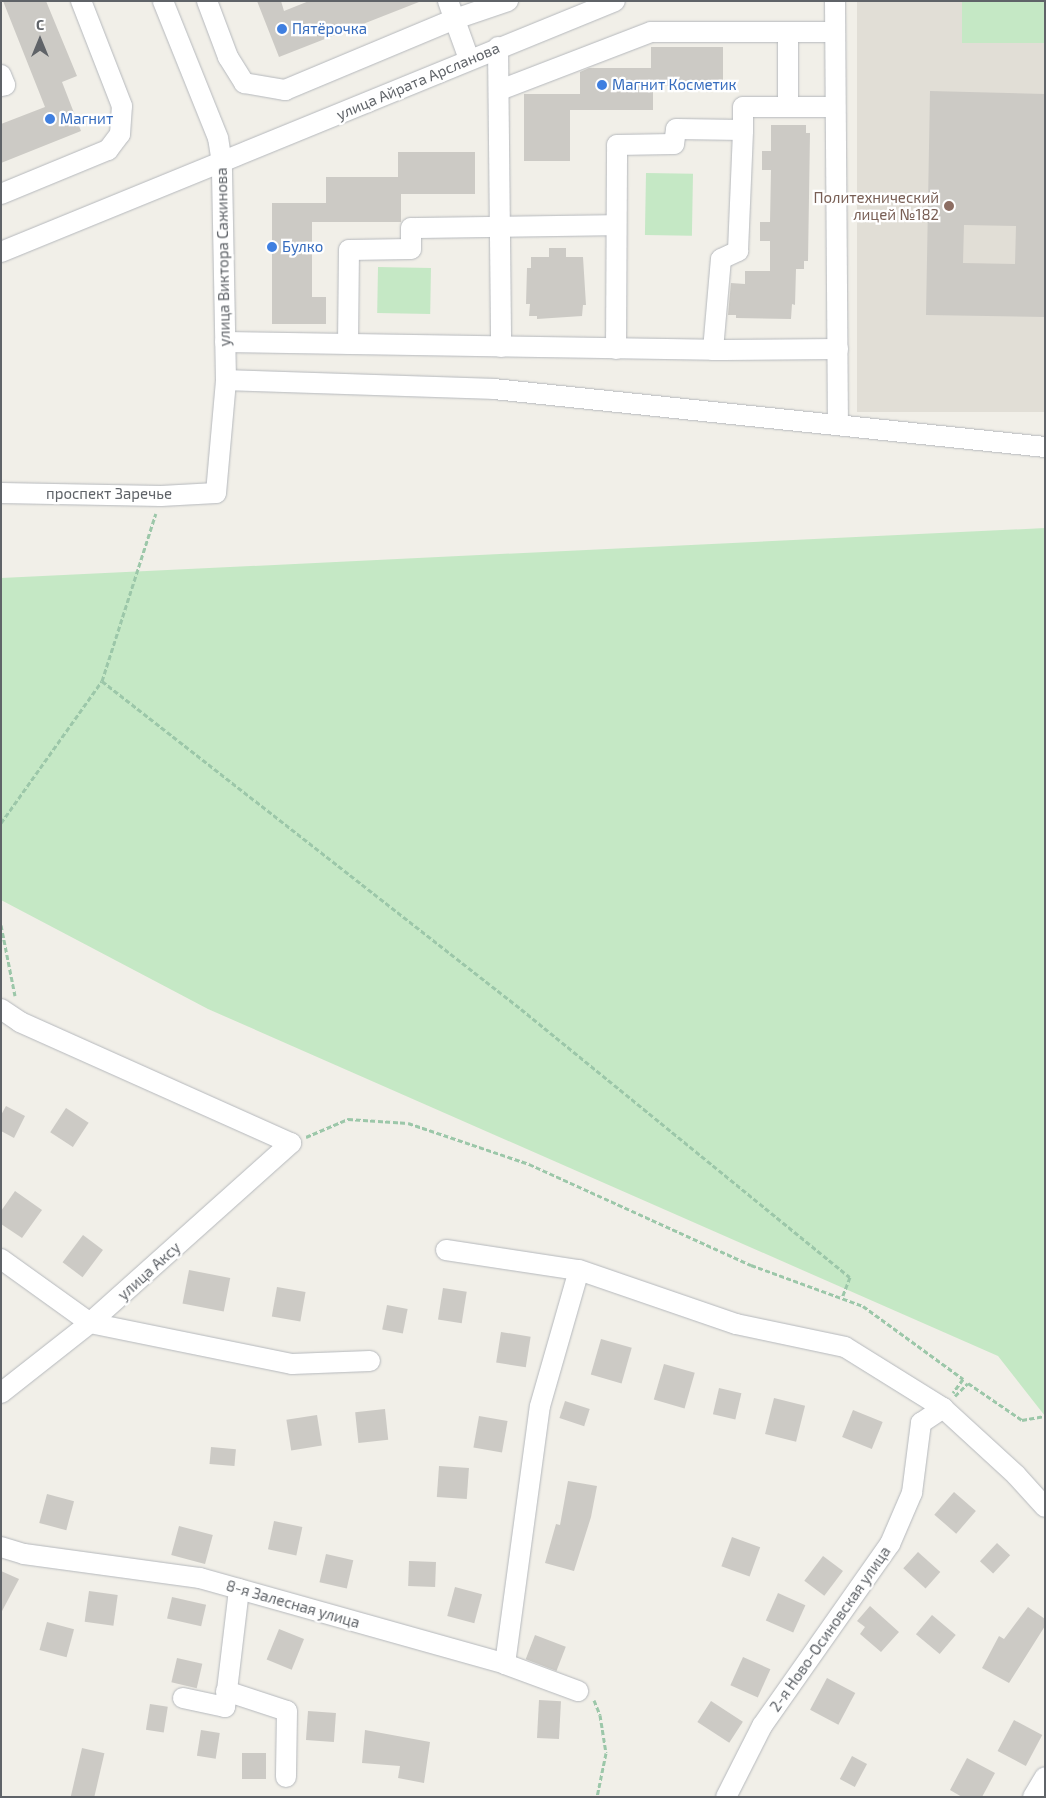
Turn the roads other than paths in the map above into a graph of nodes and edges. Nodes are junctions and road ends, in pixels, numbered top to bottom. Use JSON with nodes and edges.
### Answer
{"nodes":[{"id":1,"x":81,"y":1,"type":"edge"},
{"id":2,"x":163,"y":1,"type":"edge"},
{"id":3,"x":207,"y":1,"type":"edge"},
{"id":4,"x":508,"y":1,"type":"edge"},
{"id":5,"x":615,"y":1,"type":"edge"},
{"id":6,"x":835,"y":1,"type":"edge"},
{"id":7,"x":451,"y":10,"type":"edge"},
{"id":8,"x":788,"y":32,"type":"junction"},
{"id":9,"x":834,"y":32,"type":"junction"},
{"id":10,"x":498,"y":47,"type":"junction"},
{"id":11,"x":470,"y":59,"type":"junction"},
{"id":12,"x":1,"y":75,"type":"edge"},
{"id":13,"x":1,"y":86,"type":"edge"},
{"id":14,"x":500,"y":90,"type":"junction"},
{"id":15,"x":788,"y":107,"type":"junction"},
{"id":16,"x":834,"y":107,"type":"junction"},
{"id":17,"x":743,"y":130,"type":"junction"},
{"id":18,"x":222,"y":163,"type":"junction"},
{"id":19,"x":1,"y":194,"type":"edge"},
{"id":20,"x":616,"y":225,"type":"junction"},
{"id":21,"x":500,"y":227,"type":"junction"},
{"id":22,"x":1,"y":252,"type":"edge"},
{"id":23,"x":225,"y":342,"type":"junction"},
{"id":24,"x":348,"y":344,"type":"junction"},
{"id":25,"x":502,"y":347,"type":"junction"},
{"id":26,"x":616,"y":349,"type":"junction"},
{"id":27,"x":838,"y":349,"type":"junction"},
{"id":28,"x":713,"y":350,"type":"junction"},
{"id":29,"x":226,"y":380,"type":"junction"},
{"id":30,"x":838,"y":425,"type":"junction"},
{"id":31,"x":1045,"y":448,"type":"edge"},
{"id":32,"x":1,"y":493,"type":"edge"},
{"id":33,"x":216,"y":493,"type":"joint"},
{"id":34,"x":1,"y":1009,"type":"edge"},
{"id":35,"x":446,"y":1250,"type":"dead end"},
{"id":36,"x":1,"y":1259,"type":"edge"},
{"id":37,"x":579,"y":1270,"type":"junction"},
{"id":38,"x":90,"y":1324,"type":"junction"},
{"id":39,"x":370,"y":1361,"type":"dead end"},
{"id":40,"x":1,"y":1392,"type":"edge"},
{"id":41,"x":943,"y":1408,"type":"junction"},
{"id":42,"x":1045,"y":1507,"type":"edge"},
{"id":43,"x":1,"y":1548,"type":"edge"},
{"id":44,"x":239,"y":1589,"type":"junction"},
{"id":45,"x":505,"y":1664,"type":"junction"},
{"id":46,"x":226,"y":1691,"type":"junction"},
{"id":47,"x":578,"y":1691,"type":"road end"},
{"id":48,"x":183,"y":1698,"type":"dead end"},
{"id":49,"x":286,"y":1777,"type":"dead end"},
{"id":50,"x":1045,"y":1777,"type":"edge"},
{"id":51,"x":726,"y":1797,"type":"edge"},
{"id":52,"x":1033,"y":1797,"type":"edge"}],
"edges":[{"from":1,"to":19,"type":"street"},
{"from":2,"to":18,"type":"street","name":"улица Виктора Сажинова"},
{"from":3,"to":7,"type":"street"},
{"from":4,"to":7,"type":"street"},
{"from":5,"to":10,"type":"street","name":"улица Айрата Арсланова"},
{"from":6,"to":9,"type":"street"},
{"from":7,"to":11,"type":"street"},
{"from":8,"to":9,"type":"street"},
{"from":8,"to":14,"type":"street"},
{"from":8,"to":15,"type":"street"},
{"from":9,"to":16,"type":"street"},
{"from":10,"to":11,"type":"street","name":"улица Айрата Арсланова"},
{"from":10,"to":14,"type":"street"},
{"from":11,"to":18,"type":"street","name":"улица Айрата Арсланова"},
{"from":12,"to":13,"type":"street"},
{"from":14,"to":21,"type":"street"},
{"from":15,"to":16,"type":"street"},
{"from":15,"to":17,"type":"street"},
{"from":16,"to":27,"type":"street"},
{"from":17,"to":20,"type":"street"},
{"from":17,"to":28,"type":"street"},
{"from":18,"to":22,"type":"street","name":"улица Айрата Арсланова"},
{"from":18,"to":23,"type":"street","name":"улица Виктора Сажинова"},
{"from":20,"to":21,"type":"street"},
{"from":20,"to":26,"type":"street"},
{"from":21,"to":24,"type":"street"},
{"from":21,"to":25,"type":"street"},
{"from":23,"to":24,"type":"street"},
{"from":23,"to":29,"type":"street","name":"улица Виктора Сажинова"},
{"from":24,"to":25,"type":"street"},
{"from":25,"to":26,"type":"street"},
{"from":26,"to":28,"type":"street"},
{"from":27,"to":28,"type":"street"},
{"from":27,"to":30,"type":"street"},
{"from":29,"to":30,"type":"street"},
{"from":29,"to":33,"type":"street","name":"улица Виктора Сажинова"},
{"from":30,"to":31,"type":"street"},
{"from":32,"to":33,"type":"street","name":"проспект Заречье"},
{"from":34,"to":38,"type":"street","name":"улица Аксу"},
{"from":35,"to":37,"type":"street"},
{"from":36,"to":38,"type":"street"},
{"from":37,"to":41,"type":"street"},
{"from":37,"to":45,"type":"street"},
{"from":38,"to":39,"type":"street"},
{"from":38,"to":40,"type":"street","name":"улица Аксу"},
{"from":41,"to":42,"type":"street"},
{"from":41,"to":51,"type":"street","name":"2-я Ново-Осиновская улица"},
{"from":43,"to":44,"type":"street","name":"8-я Залесная улица"},
{"from":44,"to":45,"type":"street","name":"8-я Залесная улица"},
{"from":44,"to":46,"type":"street"},
{"from":45,"to":47,"type":"street","name":"8-я Залесная улица"},
{"from":46,"to":48,"type":"street"},
{"from":46,"to":49,"type":"street"},
{"from":50,"to":52,"type":"street"}]}
